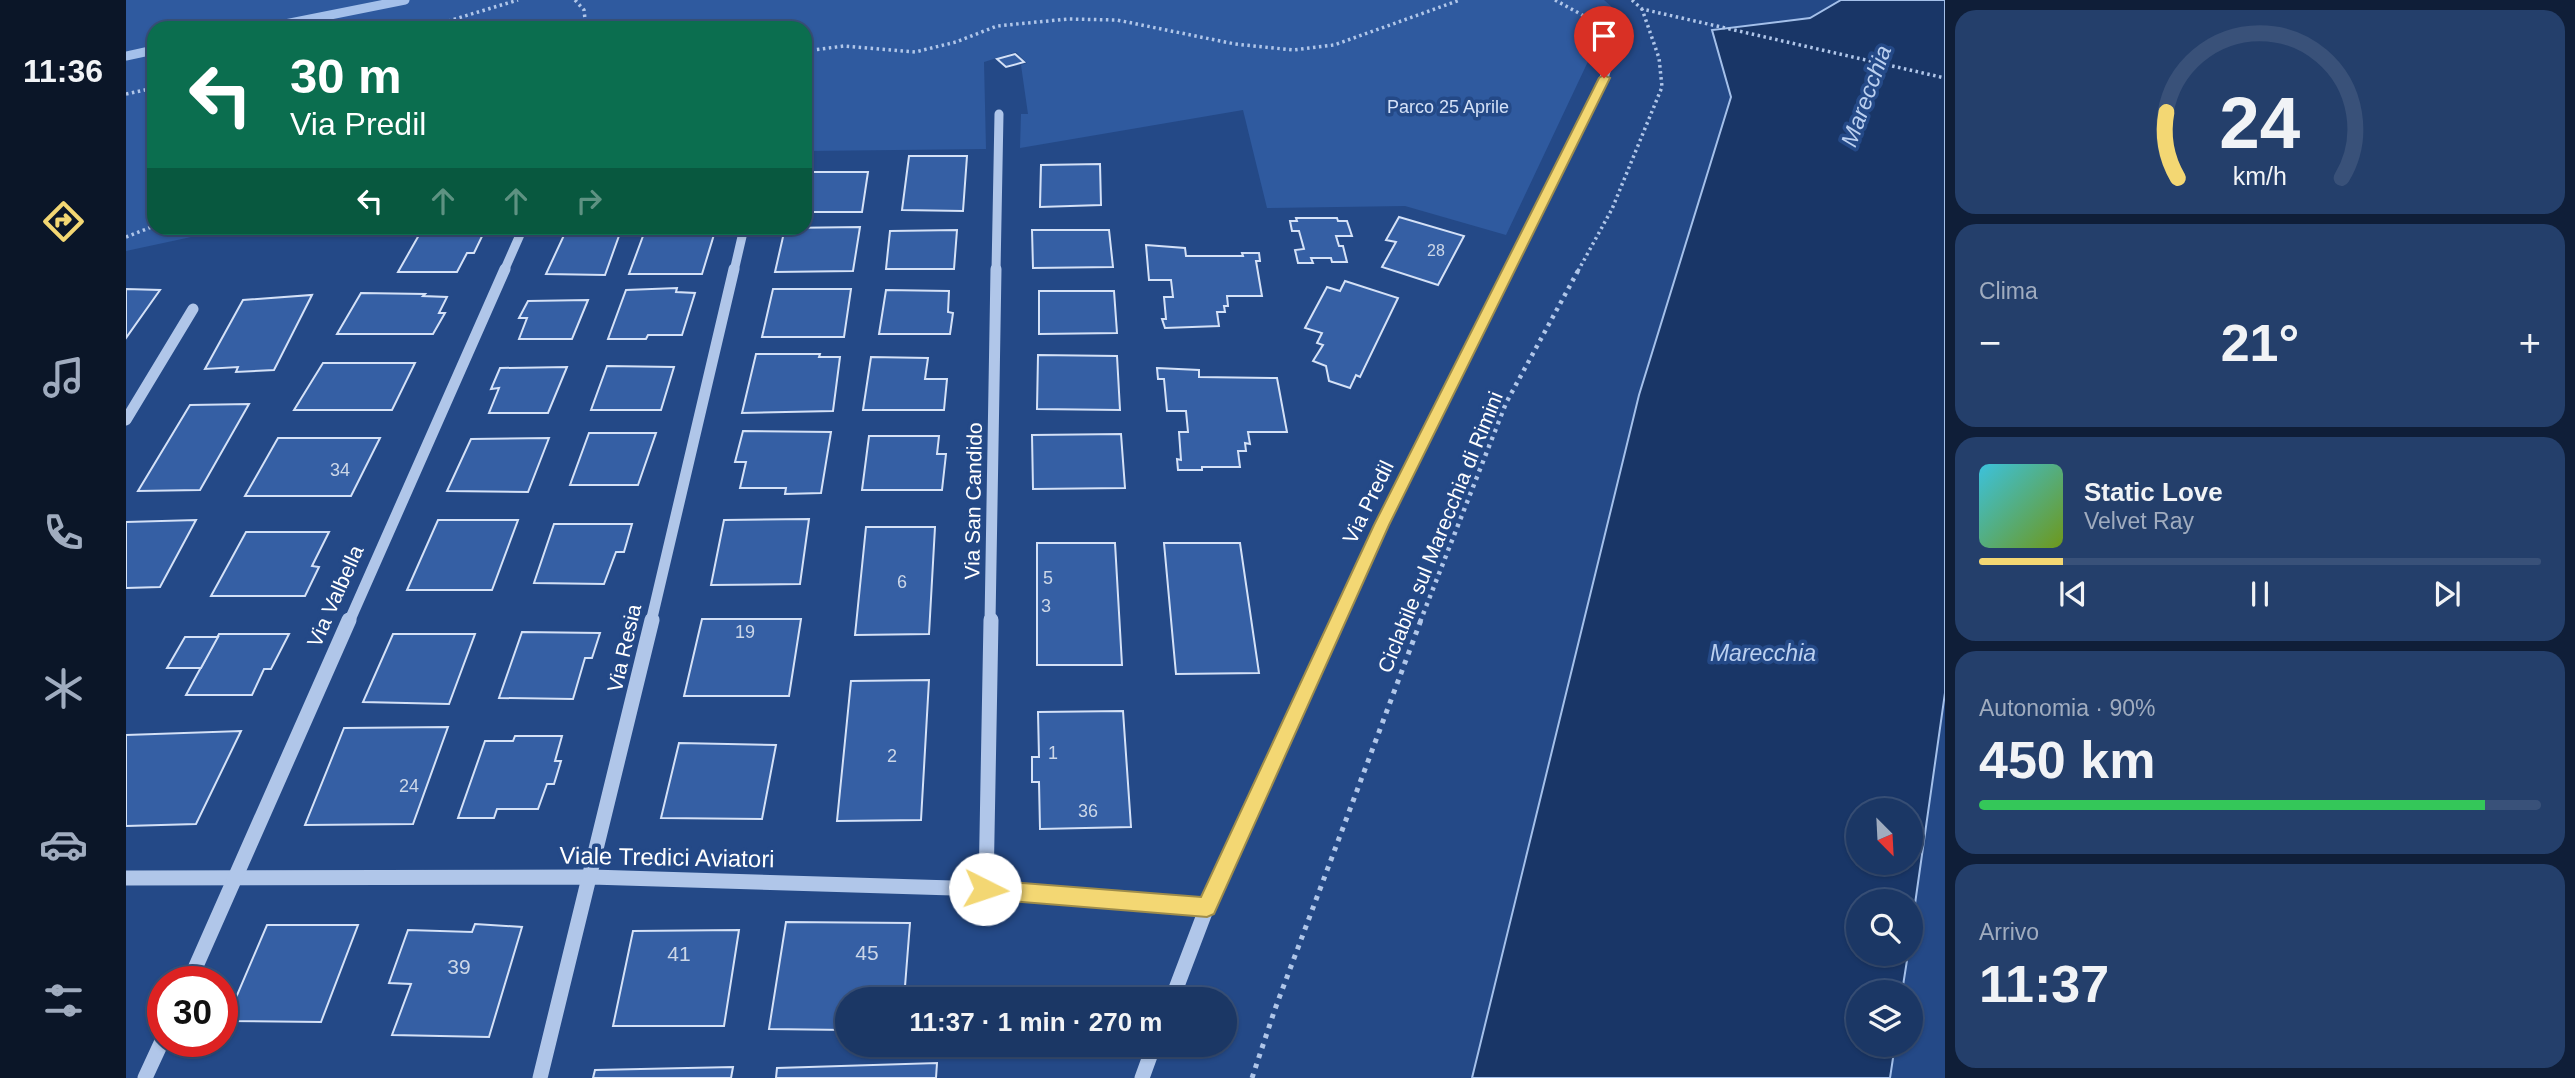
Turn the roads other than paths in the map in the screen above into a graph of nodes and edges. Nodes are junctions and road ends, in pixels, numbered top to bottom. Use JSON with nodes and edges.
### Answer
{"nodes":[{"id":1,"x":1618,"y":31,"type":"road end"},
{"id":2,"x":999,"y":114,"type":"dead end"},
{"id":3,"x":520,"y":235,"type":"edge"},
{"id":4,"x":742,"y":235,"type":"edge"},
{"id":5,"x":193,"y":309,"type":"dead end"},
{"id":6,"x":126,"y":420,"type":"edge"},
{"id":7,"x":592,"y":877,"type":"junction"},
{"id":8,"x":126,"y":878,"type":"edge"},
{"id":9,"x":234,"y":880,"type":"junction"},
{"id":10,"x":985,"y":889,"type":"junction"},
{"id":11,"x":1207,"y":907,"type":"junction"},
{"id":12,"x":196,"y":966,"type":"edge"},
{"id":13,"x":1177,"y":987,"type":"edge"},
{"id":14,"x":155,"y":1057,"type":"edge"},
{"id":15,"x":1150,"y":1057,"type":"edge"},
{"id":16,"x":145,"y":1078,"type":"edge"},
{"id":17,"x":540,"y":1078,"type":"edge"},
{"id":18,"x":1142,"y":1078,"type":"edge"}],
"edges":[{"from":1,"to":11,"type":"street","name":"Via Predil"},
{"from":2,"to":10,"type":"street","name":"Via San Candido"},
{"from":3,"to":9,"type":"street","name":"Via Valbella"},
{"from":4,"to":7,"type":"street","name":"Via Resia"},
{"from":5,"to":6,"type":"street"},
{"from":7,"to":9,"type":"street","name":"Viale Tredici Aviatori"},
{"from":7,"to":10,"type":"street","name":"Viale Tredici Aviatori"},
{"from":7,"to":17,"type":"street","name":"Via Resia"},
{"from":8,"to":9,"type":"street","name":"Viale Tredici Aviatori"},
{"from":9,"to":12,"type":"street","name":"Via Valbella"},
{"from":10,"to":11,"type":"street","name":"Viale Tredici Aviatori"},
{"from":11,"to":13,"type":"street","name":"Via Predil"},
{"from":14,"to":16,"type":"street"},
{"from":15,"to":18,"type":"street"}]}
